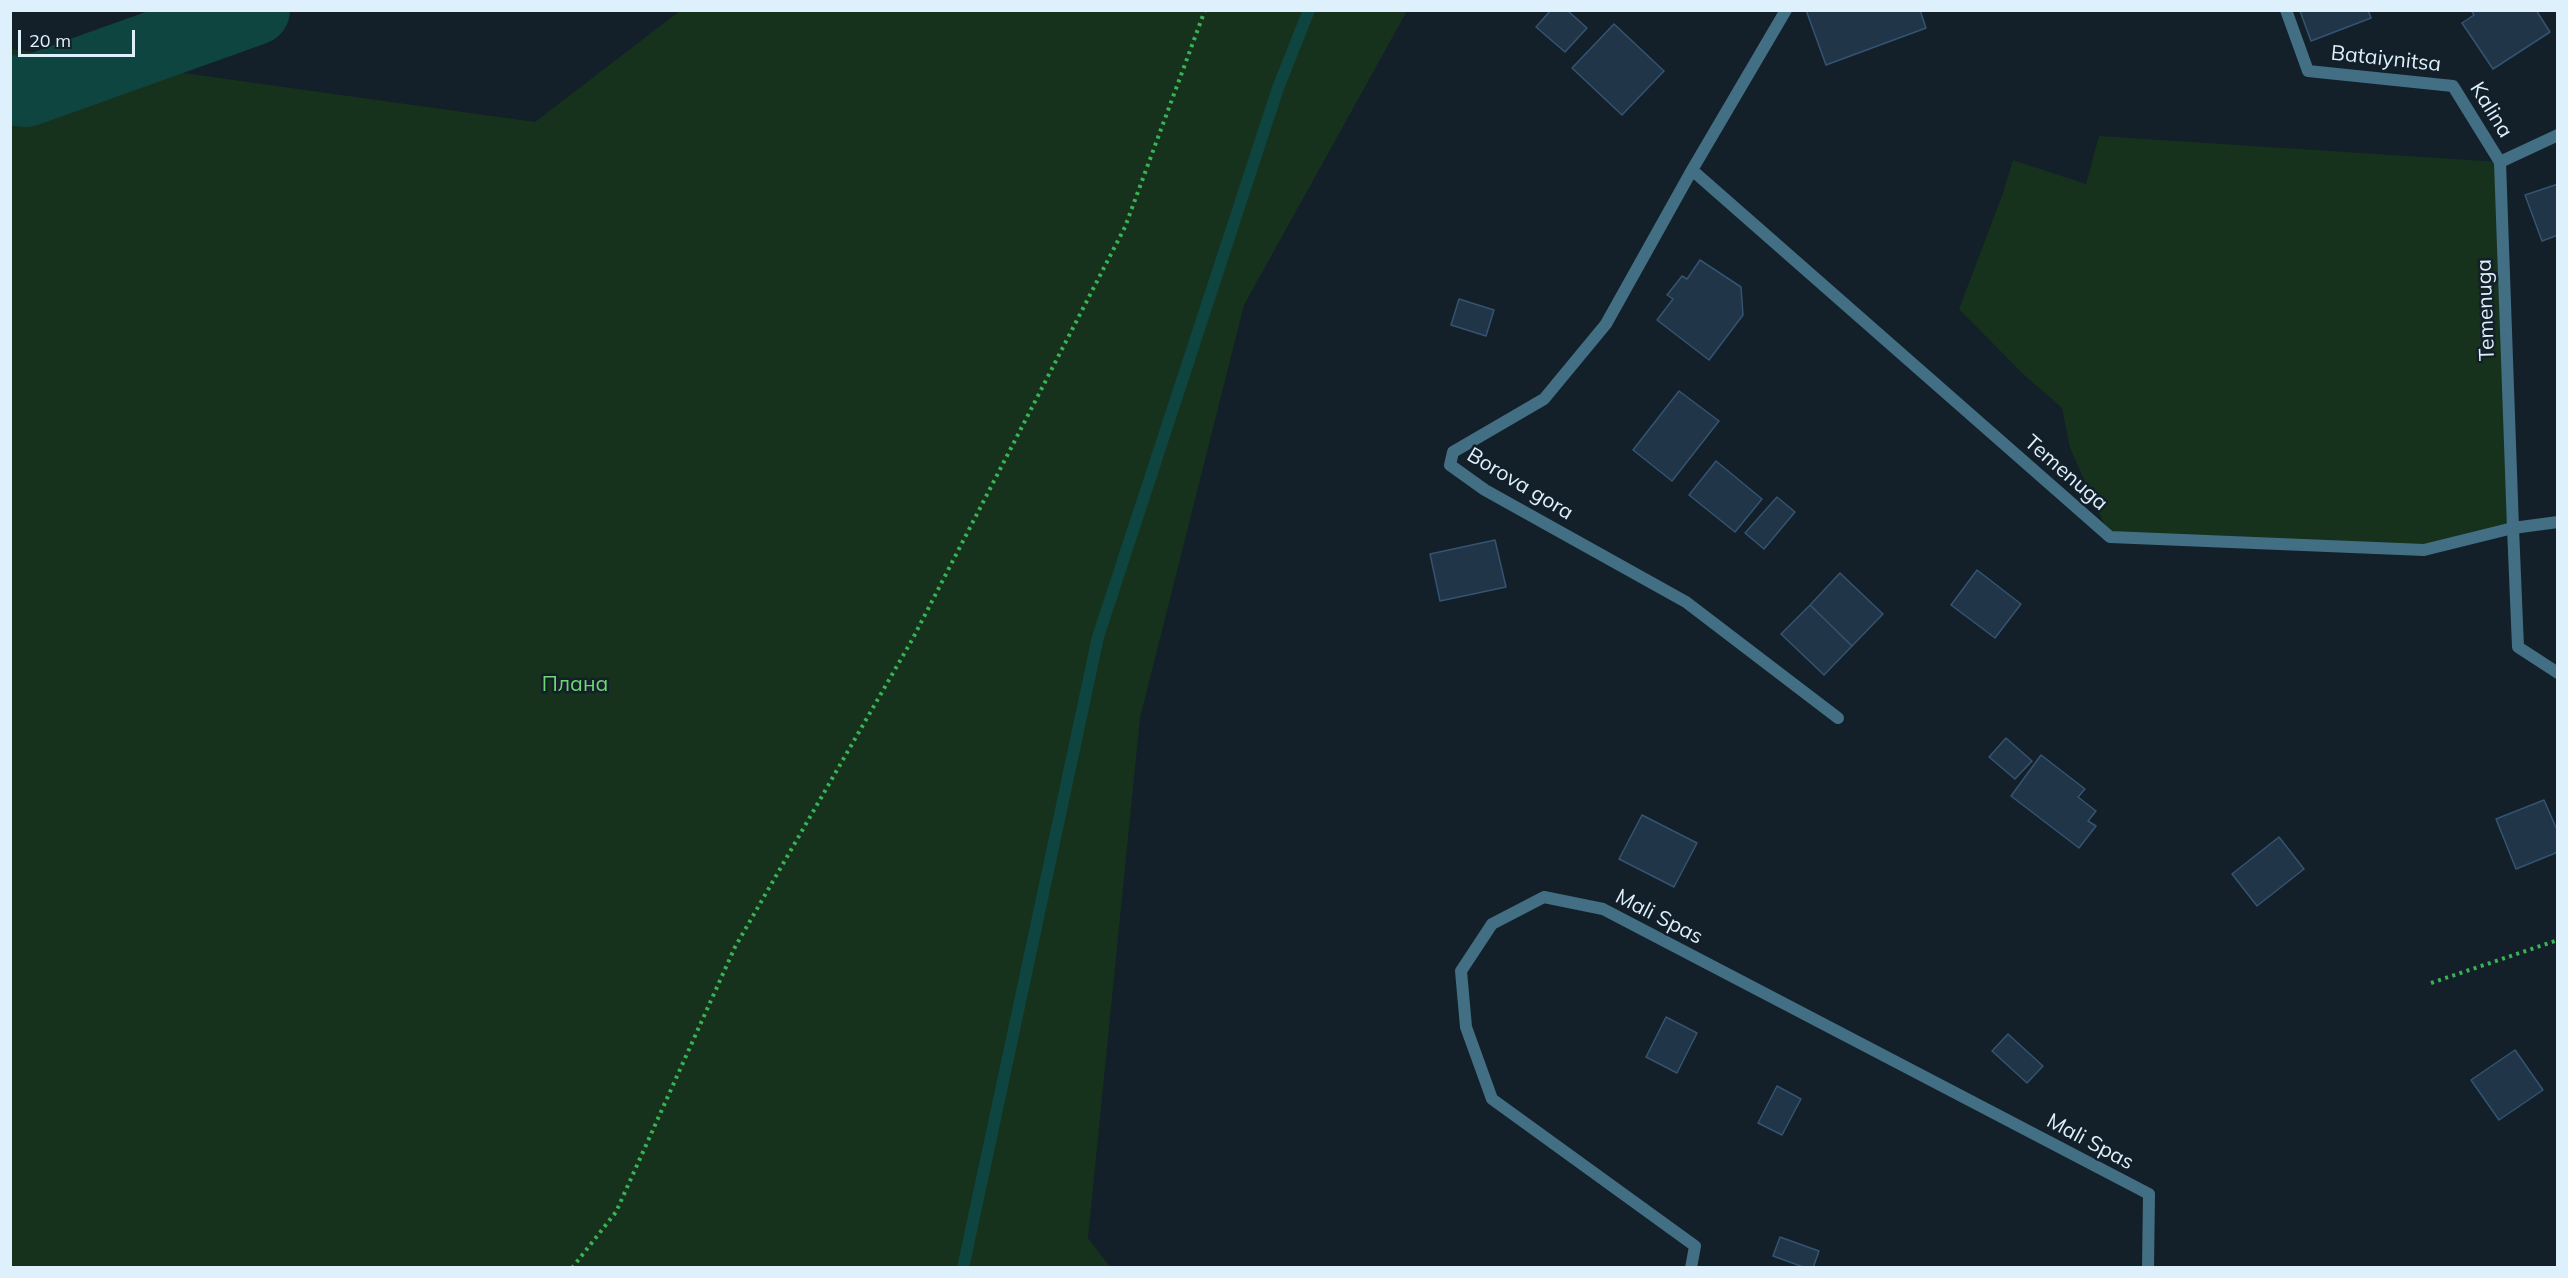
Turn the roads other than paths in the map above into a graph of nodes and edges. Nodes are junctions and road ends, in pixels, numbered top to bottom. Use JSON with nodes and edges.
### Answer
{"nodes":[{"id":1,"x":1786,"y":10,"type":"edge"},
{"id":2,"x":2286,"y":10,"type":"edge"},
{"id":3,"x":2453,"y":86,"type":"joint"},
{"id":4,"x":2558,"y":135,"type":"edge"},
{"id":5,"x":2500,"y":162,"type":"junction"},
{"id":6,"x":1692,"y":170,"type":"junction"},
{"id":7,"x":2558,"y":522,"type":"edge"},
{"id":8,"x":2513,"y":528,"type":"junction"},
{"id":9,"x":2558,"y":673,"type":"edge"},
{"id":10,"x":1838,"y":718,"type":"dead end"},
{"id":11,"x":1690,"y":1268,"type":"edge"},
{"id":12,"x":2148,"y":1268,"type":"edge"}],
"edges":[{"from":1,"to":6,"type":"street","name":"Borova gora"},
{"from":2,"to":3,"type":"street","name":"Bataiynitsa"},
{"from":3,"to":5,"type":"street","name":"Kalina"},
{"from":4,"to":5,"type":"street","name":"Kalina"},
{"from":5,"to":8,"type":"street","name":"Temenuga"},
{"from":6,"to":8,"type":"street","name":"Temenuga"},
{"from":6,"to":10,"type":"street","name":"Borova gora"},
{"from":7,"to":8,"type":"street","name":"Temenuga"},
{"from":8,"to":9,"type":"street"},
{"from":11,"to":12,"type":"street","name":"Mali Spas"}]}
